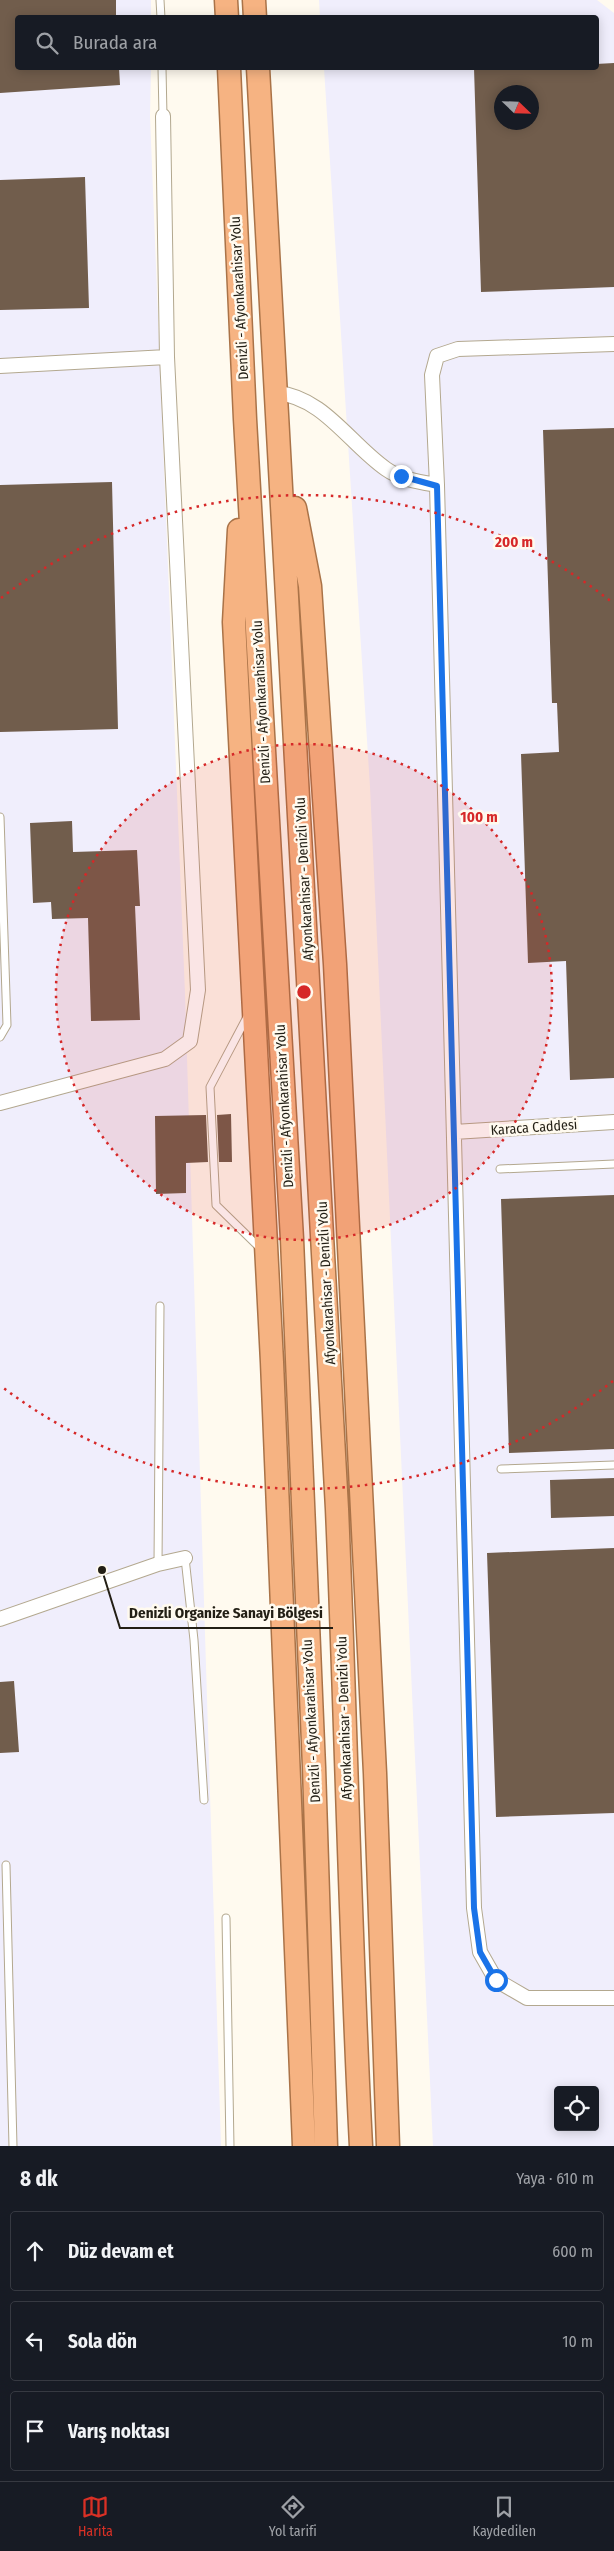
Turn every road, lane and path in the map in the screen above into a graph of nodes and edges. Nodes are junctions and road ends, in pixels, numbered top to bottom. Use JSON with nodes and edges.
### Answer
{"nodes":[{"id":1,"x":160,"y":0,"type":"edge"},
{"id":2,"x":226,"y":0,"type":"edge"},
{"id":3,"x":254,"y":0,"type":"edge"},
{"id":4,"x":161,"y":15,"type":"edge"},
{"id":5,"x":227,"y":15,"type":"edge"},
{"id":6,"x":255,"y":15,"type":"edge"},
{"id":7,"x":162,"y":70,"type":"edge"},
{"id":8,"x":229,"y":70,"type":"edge"},
{"id":9,"x":258,"y":70,"type":"edge"},
{"id":10,"x":163,"y":116,"type":"joint"},
{"id":11,"x":614,"y":344,"type":"edge"},
{"id":12,"x":167,"y":357,"type":"junction"},
{"id":13,"x":0,"y":366,"type":"edge"},
{"id":14,"x":277,"y":393,"type":"junction"},
{"id":15,"x":244,"y":419,"type":"junction"},
{"id":16,"x":278,"y":421,"type":"junction"},
{"id":17,"x":437,"y":486,"type":"junction"},
{"id":18,"x":0,"y":817,"type":"edge"},
{"id":19,"x":254,"y":1006,"type":"junction"},
{"id":20,"x":0,"y":1037,"type":"edge"},
{"id":21,"x":0,"y":1103,"type":"edge"},
{"id":22,"x":614,"y":1122,"type":"edge"},
{"id":23,"x":454,"y":1132,"type":"junction"},
{"id":24,"x":614,"y":1164,"type":"edge"},
{"id":25,"x":500,"y":1169,"type":"dead end"},
{"id":26,"x":267,"y":1254,"type":"junction"},
{"id":27,"x":160,"y":1306,"type":"dead end"},
{"id":28,"x":614,"y":1465,"type":"edge"},
{"id":29,"x":501,"y":1469,"type":"dead end"},
{"id":30,"x":185,"y":1558,"type":"joint"},
{"id":31,"x":158,"y":1564,"type":"junction"},
{"id":32,"x":0,"y":1619,"type":"edge"},
{"id":33,"x":204,"y":1800,"type":"dead end"},
{"id":34,"x":6,"y":1865,"type":"dead end"},
{"id":35,"x":226,"y":1918,"type":"dead end"},
{"id":36,"x":614,"y":1998,"type":"edge"},
{"id":37,"x":14,"y":2146,"type":"edge"},
{"id":38,"x":230,"y":2146,"type":"edge"},
{"id":39,"x":304,"y":2146,"type":"edge"},
{"id":40,"x":326,"y":2146,"type":"edge"},
{"id":41,"x":361,"y":2146,"type":"edge"},
{"id":42,"x":388,"y":2146,"type":"edge"}],
"edges":[{"from":1,"to":4,"type":"lane"},
{"from":2,"to":5,"type":"highway"},
{"from":3,"to":6,"type":"highway"},
{"from":7,"to":10,"type":"lane"},
{"from":8,"to":15,"type":"highway","name":"Denizli - Afyonkarahisar Yolu"},
{"from":9,"to":14,"type":"highway"},
{"from":10,"to":12,"type":"street"},
{"from":11,"to":17,"type":"street"},
{"from":12,"to":13,"type":"street"},
{"from":12,"to":21,"type":"street"},
{"from":14,"to":16,"type":"highway"},
{"from":14,"to":17,"type":"street"},
{"from":15,"to":19,"type":"highway"},
{"from":15,"to":40,"type":"highway","name":"Denizli - Afyonkarahisar Yolu"},
{"from":16,"to":41,"type":"highway","name":"Afyonkarahisar - Denizli Yolu"},
{"from":16,"to":42,"type":"highway"},
{"from":17,"to":23,"type":"street"},
{"from":18,"to":20,"type":"lane"},
{"from":19,"to":26,"type":"highway"},
{"from":19,"to":26,"type":"lane"},
{"from":22,"to":23,"type":"street","name":"Karaca Caddesi"},
{"from":23,"to":36,"type":"street"},
{"from":24,"to":25,"type":"lane"},
{"from":26,"to":39,"type":"highway"},
{"from":27,"to":31,"type":"lane"},
{"from":28,"to":29,"type":"lane"},
{"from":30,"to":31,"type":"street"},
{"from":30,"to":33,"type":"lane"},
{"from":31,"to":32,"type":"street"},
{"from":34,"to":37,"type":"lane"},
{"from":35,"to":38,"type":"lane"}]}
